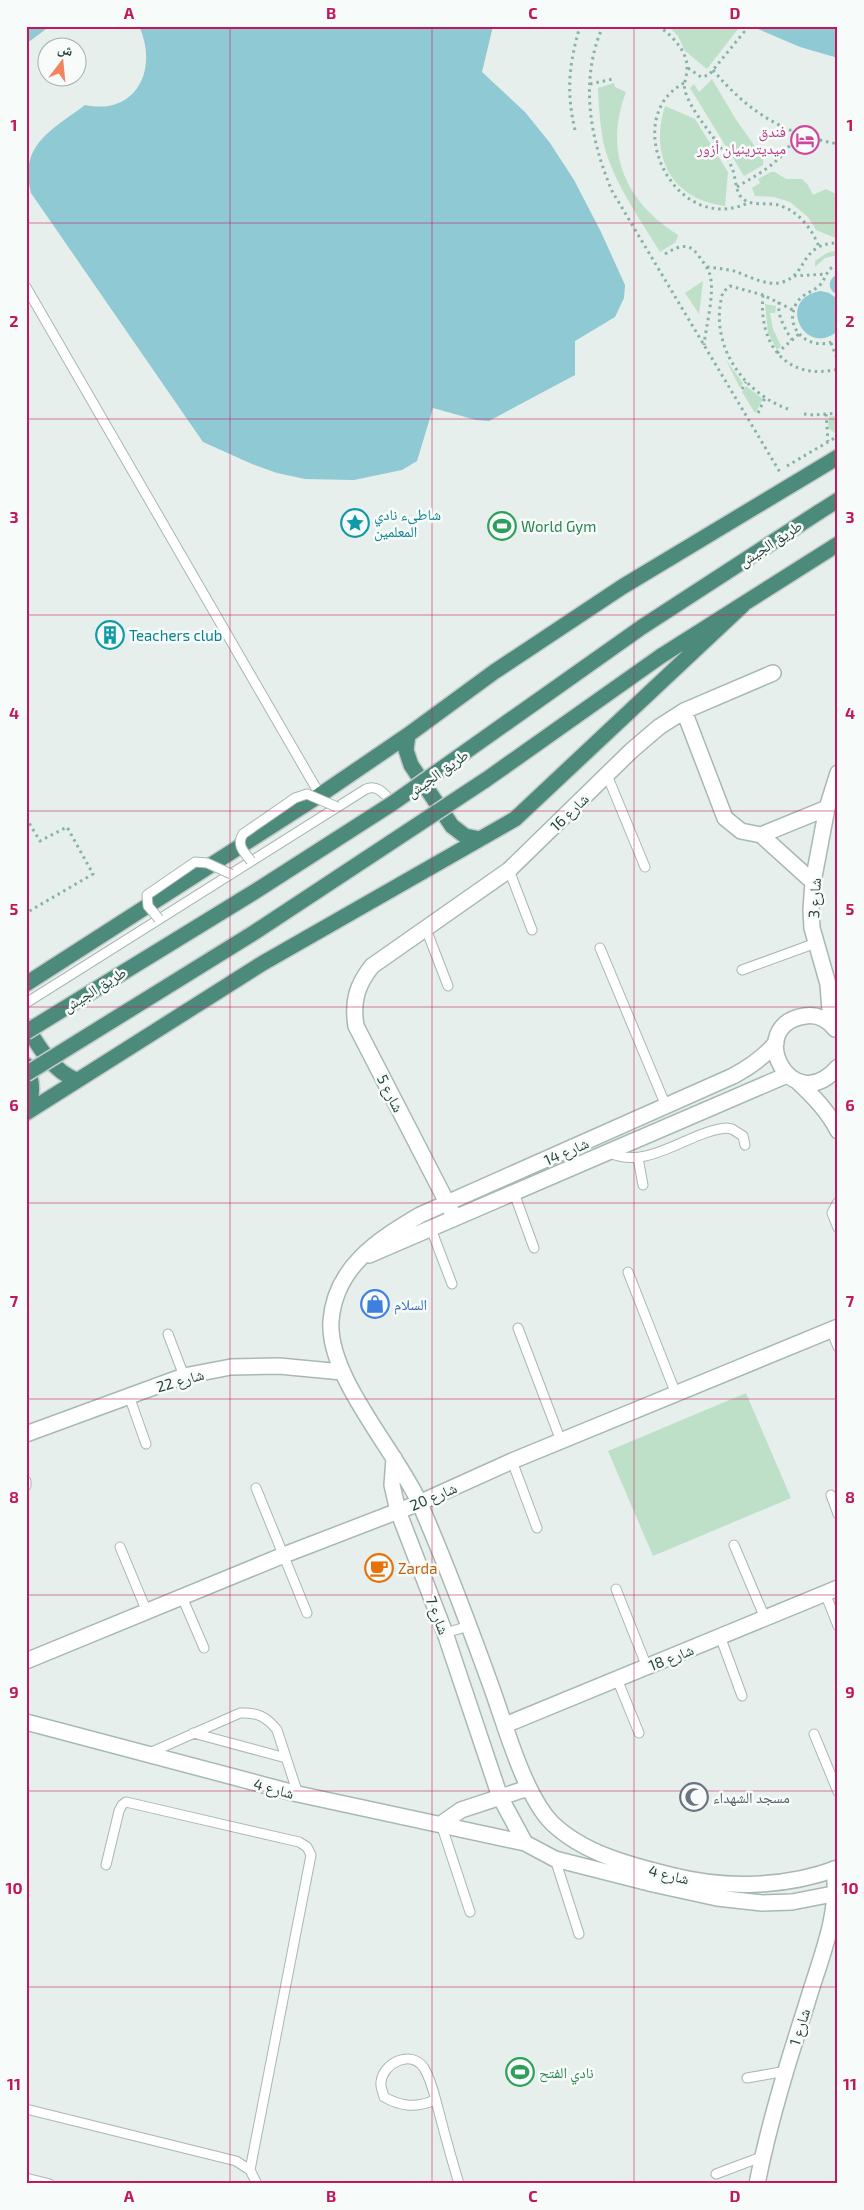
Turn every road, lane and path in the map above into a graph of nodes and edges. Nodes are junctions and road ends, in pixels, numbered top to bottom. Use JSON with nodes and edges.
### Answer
{"nodes":[{"id":1,"x":580,"y":26,"type":"edge"},
{"id":2,"x":603,"y":26,"type":"edge"},
{"id":3,"x":658,"y":26,"type":"edge"},
{"id":4,"x":742,"y":26,"type":"edge"},
{"id":5,"x":688,"y":67,"type":"junction"},
{"id":6,"x":713,"y":70,"type":"junction"},
{"id":7,"x":614,"y":79,"type":"dead end"},
{"id":8,"x":684,"y":83,"type":"junction"},
{"id":9,"x":590,"y":84,"type":"junction"},
{"id":10,"x":575,"y":130,"type":"dead end"},
{"id":11,"x":796,"y":132,"type":"junction"},
{"id":12,"x":838,"y":144,"type":"edge"},
{"id":13,"x":737,"y":187,"type":"junction"},
{"id":14,"x":749,"y":202,"type":"junction"},
{"id":15,"x":838,"y":243,"type":"edge"},
{"id":16,"x":819,"y":247,"type":"junction"},
{"id":17,"x":665,"y":254,"type":"dead end"},
{"id":18,"x":838,"y":265,"type":"edge"},
{"id":19,"x":707,"y":267,"type":"junction"},
{"id":20,"x":826,"y":274,"type":"junction"},
{"id":21,"x":793,"y":276,"type":"junction"},
{"id":22,"x":26,"y":287,"type":"edge"},
{"id":23,"x":763,"y":295,"type":"junction"},
{"id":24,"x":779,"y":302,"type":"junction"},
{"id":25,"x":793,"y":310,"type":"junction"},
{"id":26,"x":799,"y":334,"type":"junction"},
{"id":27,"x":792,"y":340,"type":"junction"},
{"id":28,"x":838,"y":340,"type":"edge"},
{"id":29,"x":831,"y":343,"type":"junction"},
{"id":30,"x":704,"y":346,"type":"junction"},
{"id":31,"x":777,"y":354,"type":"junction"},
{"id":32,"x":838,"y":360,"type":"edge"},
{"id":33,"x":838,"y":369,"type":"edge"},
{"id":34,"x":746,"y":382,"type":"junction"},
{"id":35,"x":742,"y":389,"type":"dead end"},
{"id":36,"x":765,"y":398,"type":"junction"},
{"id":37,"x":788,"y":409,"type":"dead end"},
{"id":38,"x":838,"y":413,"type":"edge"},
{"id":39,"x":758,"y":414,"type":"dead end"},
{"id":40,"x":804,"y":414,"type":"dead end"},
{"id":41,"x":826,"y":414,"type":"junction"},
{"id":42,"x":838,"y":436,"type":"edge"},
{"id":43,"x":828,"y":441,"type":"junction"},
{"id":44,"x":838,"y":457,"type":"edge"},
{"id":45,"x":787,"y":466,"type":"dead end"},
{"id":46,"x":782,"y":477,"type":"dead end"},
{"id":47,"x":838,"y":500,"type":"edge"},
{"id":48,"x":838,"y":544,"type":"edge"},
{"id":49,"x":743,"y":605,"type":"junction"},
{"id":50,"x":773,"y":673,"type":"dead end"},
{"id":51,"x":684,"y":711,"type":"junction"},
{"id":52,"x":408,"y":735,"type":"junction"},
{"id":53,"x":838,"y":773,"type":"edge"},
{"id":54,"x":608,"y":775,"type":"junction"},
{"id":55,"x":320,"y":795,"type":"junction"},
{"id":56,"x":393,"y":803,"type":"junction"},
{"id":57,"x":337,"y":807,"type":"junction"},
{"id":58,"x":827,"y":808,"type":"junction"},
{"id":59,"x":26,"y":818,"type":"edge"},
{"id":60,"x":760,"y":835,"type":"junction"},
{"id":61,"x":480,"y":840,"type":"junction"},
{"id":62,"x":251,"y":861,"type":"junction"},
{"id":63,"x":645,"y":867,"type":"dead end"},
{"id":64,"x":509,"y":870,"type":"junction"},
{"id":65,"x":231,"y":874,"type":"junction"},
{"id":66,"x":813,"y":882,"type":"junction"},
{"id":67,"x":26,"y":913,"type":"edge"},
{"id":68,"x":159,"y":919,"type":"junction"},
{"id":69,"x":426,"y":929,"type":"junction"},
{"id":70,"x":532,"y":930,"type":"dead end"},
{"id":71,"x":816,"y":943,"type":"junction"},
{"id":72,"x":600,"y":948,"type":"dead end"},
{"id":73,"x":372,"y":966,"type":"joint"},
{"id":74,"x":742,"y":970,"type":"dead end"},
{"id":75,"x":27,"y":985,"type":"edge"},
{"id":76,"x":448,"y":986,"type":"dead end"},
{"id":77,"x":26,"y":1003,"type":"edge"},
{"id":78,"x":26,"y":1026,"type":"edge"},
{"id":79,"x":834,"y":1028,"type":"edge"},
{"id":80,"x":26,"y":1032,"type":"edge"},
{"id":81,"x":776,"y":1043,"type":"junction"},
{"id":82,"x":26,"y":1065,"type":"edge"},
{"id":83,"x":838,"y":1067,"type":"edge"},
{"id":84,"x":26,"y":1074,"type":"edge"},
{"id":85,"x":792,"y":1078,"type":"junction"},
{"id":86,"x":76,"y":1080,"type":"junction"},
{"id":87,"x":666,"y":1106,"type":"junction"},
{"id":88,"x":26,"y":1112,"type":"edge"},
{"id":89,"x":838,"y":1131,"type":"edge"},
{"id":90,"x":745,"y":1145,"type":"dead end"},
{"id":91,"x":608,"y":1152,"type":"junction"},
{"id":92,"x":638,"y":1158,"type":"junction"},
{"id":93,"x":644,"y":1185,"type":"dead end"},
{"id":94,"x":514,"y":1193,"type":"junction"},
{"id":95,"x":838,"y":1202,"type":"edge"},
{"id":96,"x":448,"y":1203,"type":"junction"},
{"id":97,"x":455,"y":1218,"type":"junction"},
{"id":98,"x":838,"y":1228,"type":"edge"},
{"id":99,"x":431,"y":1229,"type":"junction"},
{"id":100,"x":534,"y":1248,"type":"dead end"},
{"id":101,"x":357,"y":1261,"type":"junction"},
{"id":102,"x":628,"y":1272,"type":"dead end"},
{"id":103,"x":452,"y":1284,"type":"dead end"},
{"id":104,"x":518,"y":1328,"type":"dead end"},
{"id":105,"x":834,"y":1329,"type":"edge"},
{"id":106,"x":168,"y":1334,"type":"dead end"},
{"id":107,"x":838,"y":1347,"type":"edge"},
{"id":108,"x":342,"y":1372,"type":"junction"},
{"id":109,"x":184,"y":1376,"type":"junction"},
{"id":110,"x":676,"y":1394,"type":"junction"},
{"id":111,"x":129,"y":1396,"type":"junction"},
{"id":112,"x":26,"y":1434,"type":"edge"},
{"id":113,"x":561,"y":1441,"type":"junction"},
{"id":114,"x":146,"y":1444,"type":"dead end"},
{"id":115,"x":394,"y":1458,"type":"junction"},
{"id":116,"x":512,"y":1461,"type":"junction"},
{"id":117,"x":26,"y":1481,"type":"edge"},
{"id":118,"x":26,"y":1486,"type":"edge"},
{"id":119,"x":256,"y":1488,"type":"dead end"},
{"id":120,"x":831,"y":1496,"type":"dead end"},
{"id":121,"x":419,"y":1503,"type":"junction"},
{"id":122,"x":398,"y":1511,"type":"junction"},
{"id":123,"x":838,"y":1514,"type":"edge"},
{"id":124,"x":537,"y":1528,"type":"dead end"},
{"id":125,"x":734,"y":1545,"type":"dead end"},
{"id":126,"x":120,"y":1547,"type":"dead end"},
{"id":127,"x":284,"y":1556,"type":"junction"},
{"id":128,"x":616,"y":1589,"type":"dead end"},
{"id":129,"x":831,"y":1591,"type":"edge"},
{"id":130,"x":182,"y":1597,"type":"junction"},
{"id":131,"x":147,"y":1612,"type":"junction"},
{"id":132,"x":307,"y":1613,"type":"dead end"},
{"id":133,"x":765,"y":1618,"type":"junction"},
{"id":134,"x":469,"y":1626,"type":"junction"},
{"id":135,"x":838,"y":1626,"type":"edge"},
{"id":136,"x":445,"y":1633,"type":"junction"},
{"id":137,"x":720,"y":1636,"type":"junction"},
{"id":138,"x":204,"y":1648,"type":"dead end"},
{"id":139,"x":26,"y":1662,"type":"edge"},
{"id":140,"x":647,"y":1667,"type":"junction"},
{"id":141,"x":617,"y":1679,"type":"junction"},
{"id":142,"x":742,"y":1696,"type":"dead end"},
{"id":143,"x":26,"y":1722,"type":"edge"},
{"id":144,"x":505,"y":1725,"type":"junction"},
{"id":145,"x":193,"y":1733,"type":"junction"},
{"id":146,"x":639,"y":1733,"type":"dead end"},
{"id":147,"x":814,"y":1734,"type":"dead end"},
{"id":148,"x":146,"y":1754,"type":"junction"},
{"id":149,"x":286,"y":1758,"type":"junction"},
{"id":150,"x":528,"y":1788,"type":"junction"},
{"id":151,"x":838,"y":1792,"type":"edge"},
{"id":152,"x":298,"y":1794,"type":"junction"},
{"id":153,"x":500,"y":1797,"type":"junction"},
{"id":154,"x":441,"y":1824,"type":"junction"},
{"id":155,"x":525,"y":1843,"type":"junction"},
{"id":156,"x":555,"y":1859,"type":"junction"},
{"id":157,"x":106,"y":1865,"type":"dead end"},
{"id":158,"x":836,"y":1868,"type":"edge"},
{"id":159,"x":686,"y":1885,"type":"junction"},
{"id":160,"x":837,"y":1894,"type":"edge"},
{"id":161,"x":470,"y":1912,"type":"dead end"},
{"id":162,"x":579,"y":1934,"type":"dead end"},
{"id":163,"x":786,"y":2071,"type":"junction"},
{"id":164,"x":747,"y":2078,"type":"dead end"},
{"id":165,"x":435,"y":2100,"type":"junction"},
{"id":166,"x":26,"y":2109,"type":"edge"},
{"id":167,"x":764,"y":2156,"type":"junction"},
{"id":168,"x":250,"y":2170,"type":"junction"},
{"id":169,"x":716,"y":2174,"type":"dead end"},
{"id":170,"x":26,"y":2178,"type":"edge"},
{"id":171,"x":40,"y":2182,"type":"edge"},
{"id":172,"x":50,"y":2184,"type":"edge"},
{"id":173,"x":257,"y":2184,"type":"edge"},
{"id":174,"x":458,"y":2184,"type":"edge"},
{"id":175,"x":757,"y":2184,"type":"edge"}],
"edges":[{"from":1,"to":10,"type":"path"},
{"from":2,"to":9,"type":"path"},
{"from":3,"to":5,"type":"path"},
{"from":4,"to":6,"type":"path"},
{"from":5,"to":6,"type":"path"},
{"from":5,"to":8,"type":"path"},
{"from":6,"to":11,"type":"path"},
{"from":7,"to":9,"type":"path"},
{"from":8,"to":13,"type":"path"},
{"from":8,"to":14,"type":"path"},
{"from":9,"to":30,"type":"path"},
{"from":11,"to":12,"type":"path"},
{"from":11,"to":13,"type":"path"},
{"from":13,"to":14,"type":"path"},
{"from":14,"to":16,"type":"path"},
{"from":15,"to":16,"type":"path"},
{"from":16,"to":21,"type":"path"},
{"from":17,"to":19,"type":"path"},
{"from":18,"to":20,"type":"path"},
{"from":19,"to":21,"type":"path"},
{"from":19,"to":30,"type":"path"},
{"from":20,"to":21,"type":"path"},
{"from":20,"to":25,"type":"path"},
{"from":22,"to":55,"type":"lane"},
{"from":23,"to":24,"type":"path"},
{"from":23,"to":31,"type":"path"},
{"from":23,"to":34,"type":"path"},
{"from":24,"to":25,"type":"path"},
{"from":24,"to":27,"type":"path"},
{"from":25,"to":26,"type":"path"},
{"from":26,"to":27,"type":"path"},
{"from":26,"to":29,"type":"path"},
{"from":27,"to":31,"type":"path"},
{"from":28,"to":29,"type":"path"},
{"from":29,"to":32,"type":"path"},
{"from":30,"to":46,"type":"path"},
{"from":31,"to":33,"type":"path"},
{"from":34,"to":35,"type":"path"},
{"from":34,"to":36,"type":"path"},
{"from":36,"to":37,"type":"path"},
{"from":36,"to":39,"type":"path"},
{"from":38,"to":41,"type":"path"},
{"from":40,"to":41,"type":"path"},
{"from":41,"to":43,"type":"path"},
{"from":42,"to":43,"type":"path"},
{"from":43,"to":45,"type":"path"},
{"from":44,"to":52,"type":"highway"},
{"from":47,"to":56,"type":"highway","name":"طريق الجيش","bridge":true},
{"from":48,"to":49,"type":"highway"},
{"from":49,"to":61,"type":"highway"},
{"from":49,"to":84,"type":"highway","bridge":true},
{"from":50,"to":51,"type":"street","name":"شارع 16"},
{"from":51,"to":54,"type":"street","name":"شارع 16"},
{"from":51,"to":60,"type":"street"},
{"from":52,"to":55,"type":"highway"},
{"from":52,"to":61,"type":"highway"},
{"from":53,"to":58,"type":"street","name":"شارع 3"},
{"from":54,"to":63,"type":"lane"},
{"from":54,"to":64,"type":"street","name":"شارع 16"},
{"from":55,"to":75,"type":"highway"},
{"from":56,"to":57,"type":"lane"},
{"from":56,"to":80,"type":"highway","name":"طريق الجيش","bridge":true},
{"from":57,"to":62,"type":"lane"},
{"from":57,"to":62,"type":"lane","bridge":true},
{"from":58,"to":60,"type":"street"},
{"from":58,"to":66,"type":"street","name":"شارع 3"},
{"from":59,"to":67,"type":"path"},
{"from":60,"to":66,"type":"street"},
{"from":61,"to":86,"type":"highway"},
{"from":62,"to":65,"type":"lane"},
{"from":64,"to":69,"type":"street","name":"شارع 16"},
{"from":64,"to":70,"type":"lane"},
{"from":65,"to":68,"type":"lane"},
{"from":65,"to":68,"type":"lane","bridge":true},
{"from":66,"to":71,"type":"street","name":"شارع 3"},
{"from":68,"to":77,"type":"lane"},
{"from":69,"to":73,"type":"street","name":"شارع 16"},
{"from":69,"to":76,"type":"lane"},
{"from":71,"to":74,"type":"lane"},
{"from":71,"to":79,"type":"street","name":"شارع 3"},
{"from":72,"to":87,"type":"lane"},
{"from":73,"to":96,"type":"street","name":"شارع 5"},
{"from":78,"to":86,"type":"highway"},
{"from":79,"to":81,"type":"street","name":"شارع 14"},
{"from":81,"to":85,"type":"street"},
{"from":81,"to":87,"type":"street","name":"شارع 14"},
{"from":82,"to":88,"type":"highway"},
{"from":83,"to":85,"type":"street"},
{"from":85,"to":89,"type":"street"},
{"from":85,"to":91,"type":"street","name":"شارع 14"},
{"from":86,"to":88,"type":"highway"},
{"from":87,"to":96,"type":"street","name":"شارع 14"},
{"from":90,"to":92,"type":"lane"},
{"from":91,"to":92,"type":"lane"},
{"from":91,"to":94,"type":"street","name":"شارع 14"},
{"from":92,"to":93,"type":"lane"},
{"from":94,"to":97,"type":"street","name":"شارع 14"},
{"from":94,"to":100,"type":"lane"},
{"from":95,"to":98,"type":"lane"},
{"from":96,"to":97,"type":"street","name":"شارع 5"},
{"from":96,"to":101,"type":"street","name":"شارع 14"},
{"from":97,"to":99,"type":"street","name":"شارع 14"},
{"from":99,"to":101,"type":"street","name":"شارع 14"},
{"from":99,"to":103,"type":"lane"},
{"from":101,"to":108,"type":"street","name":"شارع 14"},
{"from":102,"to":110,"type":"lane"},
{"from":104,"to":113,"type":"lane"},
{"from":105,"to":107,"type":"lane"},
{"from":105,"to":110,"type":"street","name":"شارع 20"},
{"from":106,"to":109,"type":"lane"},
{"from":108,"to":109,"type":"street","name":"شارع 22"},
{"from":108,"to":115,"type":"street","name":"شارع 14"},
{"from":109,"to":111,"type":"street","name":"شارع 22"},
{"from":110,"to":113,"type":"street","name":"شارع 20"},
{"from":111,"to":112,"type":"street","name":"شارع 22"},
{"from":111,"to":114,"type":"lane"},
{"from":113,"to":116,"type":"street","name":"شارع 20"},
{"from":115,"to":121,"type":"street","name":"شارع 7"},
{"from":115,"to":122,"type":"street","name":"شارع 7"},
{"from":116,"to":121,"type":"street","name":"شارع 20"},
{"from":116,"to":124,"type":"lane"},
{"from":117,"to":118,"type":"lane"},
{"from":119,"to":127,"type":"lane"},
{"from":120,"to":123,"type":"lane"},
{"from":121,"to":122,"type":"street","name":"شارع 20"},
{"from":121,"to":134,"type":"street","name":"شارع 7"},
{"from":122,"to":127,"type":"street","name":"شارع 20"},
{"from":122,"to":136,"type":"street","name":"شارع 7"},
{"from":125,"to":133,"type":"lane"},
{"from":126,"to":131,"type":"lane"},
{"from":127,"to":130,"type":"street","name":"شارع 20"},
{"from":127,"to":132,"type":"lane"},
{"from":128,"to":140,"type":"lane"},
{"from":129,"to":133,"type":"street","name":"شارع 18"},
{"from":129,"to":135,"type":"lane"},
{"from":130,"to":131,"type":"street","name":"شارع 20"},
{"from":130,"to":138,"type":"lane"},
{"from":131,"to":139,"type":"street","name":"شارع 20"},
{"from":133,"to":137,"type":"street","name":"شارع 18"},
{"from":134,"to":136,"type":"lane"},
{"from":134,"to":144,"type":"street","name":"شارع 7"},
{"from":136,"to":153,"type":"street","name":"شارع 7"},
{"from":137,"to":140,"type":"street","name":"شارع 18"},
{"from":137,"to":142,"type":"lane"},
{"from":140,"to":141,"type":"street","name":"شارع 18"},
{"from":141,"to":144,"type":"street","name":"شارع 18"},
{"from":141,"to":146,"type":"lane"},
{"from":143,"to":148,"type":"street","name":"شارع 4"},
{"from":144,"to":150,"type":"street","name":"شارع 7"},
{"from":145,"to":148,"type":"lane"},
{"from":145,"to":149,"type":"lane"},
{"from":145,"to":149,"type":"lane"},
{"from":147,"to":151,"type":"lane"},
{"from":148,"to":152,"type":"street","name":"شارع 4"},
{"from":149,"to":152,"type":"lane"},
{"from":150,"to":153,"type":"street"},
{"from":150,"to":159,"type":"street","name":"شارع 4"},
{"from":152,"to":154,"type":"street","name":"شارع 4"},
{"from":153,"to":154,"type":"street"},
{"from":153,"to":155,"type":"street"},
{"from":154,"to":155,"type":"street","name":"شارع 4"},
{"from":154,"to":161,"type":"lane"},
{"from":155,"to":156,"type":"street","name":"شارع 4"},
{"from":156,"to":159,"type":"street","name":"شارع 4"},
{"from":156,"to":162,"type":"lane"},
{"from":157,"to":168,"type":"lane"},
{"from":158,"to":159,"type":"street","name":"شارع 4"},
{"from":158,"to":160,"type":"street","name":"شارع 1"},
{"from":159,"to":160,"type":"street","name":"شارع 4"},
{"from":160,"to":163,"type":"street","name":"شارع 1"},
{"from":163,"to":164,"type":"lane"},
{"from":163,"to":167,"type":"street","name":"شارع 1"},
{"from":165,"to":165,"type":"lane"},
{"from":165,"to":174,"type":"lane"},
{"from":166,"to":168,"type":"lane"},
{"from":167,"to":169,"type":"lane"},
{"from":167,"to":175,"type":"street","name":"شارع 1"},
{"from":168,"to":173,"type":"lane"},
{"from":170,"to":171,"type":"lane"},
{"from":171,"to":172,"type":"lane"}]}
